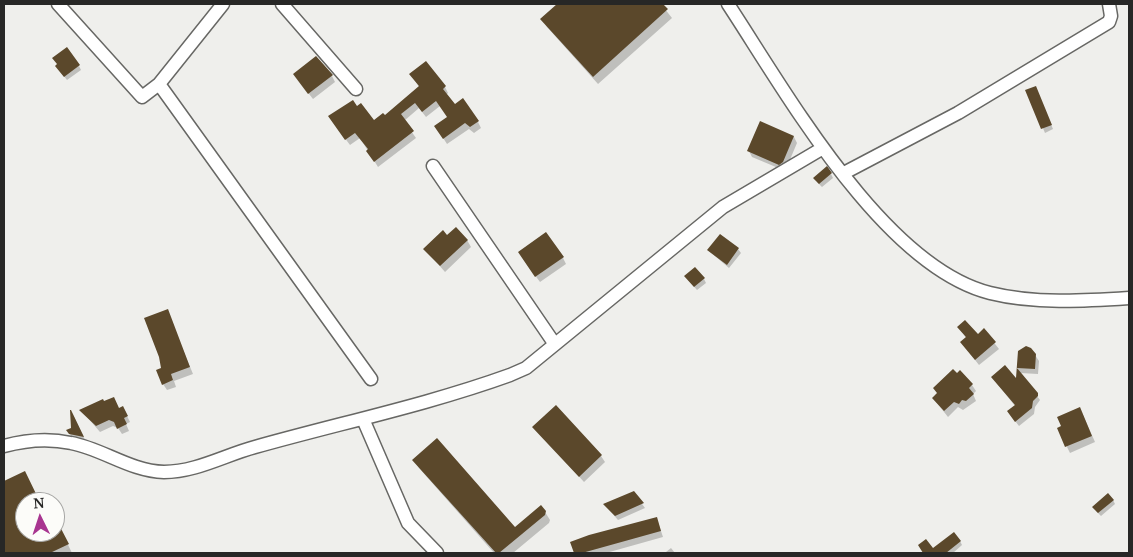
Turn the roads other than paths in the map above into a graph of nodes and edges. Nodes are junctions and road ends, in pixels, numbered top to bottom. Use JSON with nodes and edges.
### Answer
{"nodes":[{"id":1,"x":58,"y":4,"type":"edge"},
{"id":2,"x":223,"y":4,"type":"edge"},
{"id":3,"x":282,"y":4,"type":"edge"},
{"id":4,"x":728,"y":4,"type":"edge"},
{"id":5,"x":1109,"y":4,"type":"edge"},
{"id":6,"x":159,"y":84,"type":"junction"},
{"id":7,"x":356,"y":89,"type":"dead end"},
{"id":8,"x":823,"y":148,"type":"junction"},
{"id":9,"x":433,"y":166,"type":"dead end"},
{"id":10,"x":844,"y":174,"type":"junction"},
{"id":11,"x":1129,"y":298,"type":"edge"},
{"id":12,"x":554,"y":343,"type":"junction"},
{"id":13,"x":371,"y":379,"type":"dead end"},
{"id":14,"x":363,"y":419,"type":"junction"},
{"id":15,"x":4,"y":446,"type":"edge"},
{"id":16,"x":437,"y":553,"type":"edge"}],
"edges":[{"from":1,"to":6,"type":"street"},
{"from":2,"to":6,"type":"street"},
{"from":3,"to":7,"type":"street"},
{"from":4,"to":8,"type":"street"},
{"from":5,"to":10,"type":"street"},
{"from":6,"to":13,"type":"street"},
{"from":8,"to":10,"type":"street"},
{"from":8,"to":12,"type":"street"},
{"from":9,"to":12,"type":"street"},
{"from":10,"to":11,"type":"street"},
{"from":12,"to":14,"type":"street"},
{"from":14,"to":15,"type":"street"},
{"from":14,"to":16,"type":"street"}]}
